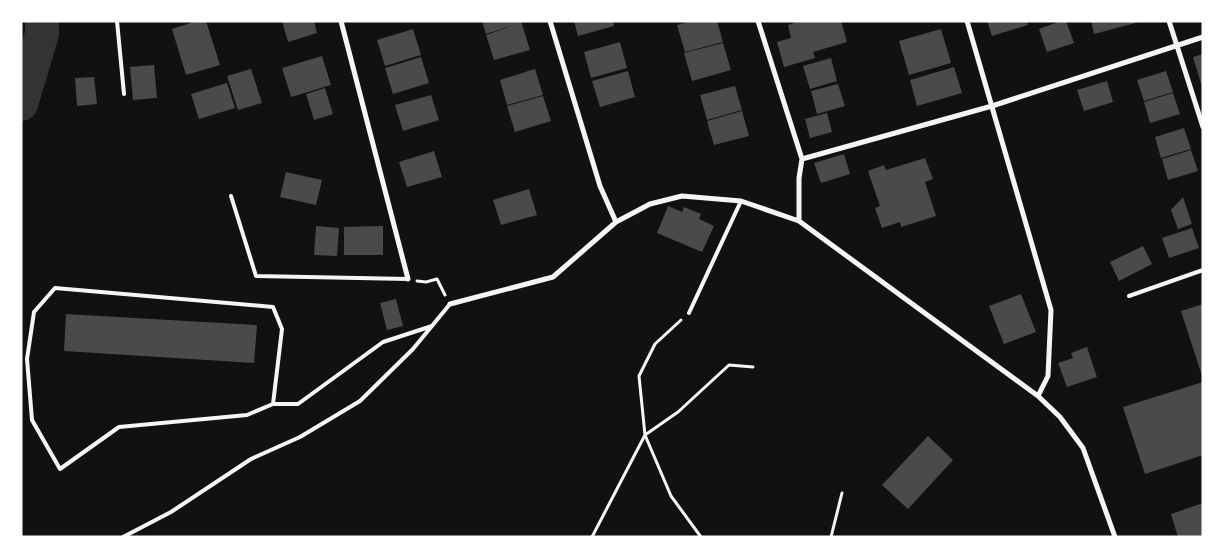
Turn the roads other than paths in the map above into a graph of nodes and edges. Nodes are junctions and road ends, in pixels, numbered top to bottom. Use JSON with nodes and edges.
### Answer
{"nodes":[{"id":1,"x":117,"y":21,"type":"edge"},
{"id":2,"x":341,"y":21,"type":"edge"},
{"id":3,"x":550,"y":21,"type":"edge"},
{"id":4,"x":758,"y":21,"type":"edge"},
{"id":5,"x":967,"y":21,"type":"edge"},
{"id":6,"x":1169,"y":21,"type":"edge"},
{"id":7,"x":1203,"y":37,"type":"edge"},
{"id":8,"x":1176,"y":45,"type":"junction"},
{"id":9,"x":124,"y":94,"type":"dead end"},
{"id":10,"x":992,"y":106,"type":"junction"},
{"id":11,"x":1203,"y":127,"type":"edge"},
{"id":12,"x":802,"y":160,"type":"junction"},
{"id":13,"x":230,"y":196,"type":"dead end"},
{"id":14,"x":741,"y":201,"type":"junction"},
{"id":15,"x":799,"y":221,"type":"junction"},
{"id":16,"x":616,"y":222,"type":"junction"},
{"id":17,"x":1203,"y":270,"type":"edge"},
{"id":18,"x":408,"y":279,"type":"joint"},
{"id":19,"x":1129,"y":296,"type":"dead end"},
{"id":20,"x":450,"y":304,"type":"joint"},
{"id":21,"x":689,"y":313,"type":"road end"},
{"id":22,"x":432,"y":326,"type":"junction"},
{"id":23,"x":1038,"y":396,"type":"junction"},
{"id":24,"x":273,"y":404,"type":"junction"},
{"id":25,"x":123,"y":537,"type":"edge"},
{"id":26,"x":1114,"y":537,"type":"edge"}],
"edges":[{"from":1,"to":9,"type":"lane"},
{"from":2,"to":18,"type":"street"},
{"from":3,"to":16,"type":"street"},
{"from":4,"to":12,"type":"street"},
{"from":5,"to":10,"type":"street"},
{"from":6,"to":8,"type":"street"},
{"from":7,"to":8,"type":"street"},
{"from":8,"to":10,"type":"street"},
{"from":8,"to":11,"type":"street"},
{"from":10,"to":12,"type":"street"},
{"from":10,"to":23,"type":"street"},
{"from":12,"to":15,"type":"street"},
{"from":13,"to":18,"type":"lane"},
{"from":14,"to":15,"type":"street"},
{"from":14,"to":16,"type":"street"},
{"from":14,"to":21,"type":"lane"},
{"from":15,"to":23,"type":"street"},
{"from":16,"to":20,"type":"street"},
{"from":17,"to":19,"type":"lane"},
{"from":20,"to":22,"type":"lane"},
{"from":22,"to":24,"type":"lane"},
{"from":22,"to":25,"type":"lane"},
{"from":23,"to":26,"type":"street"},
{"from":24,"to":24,"type":"lane"}]}
